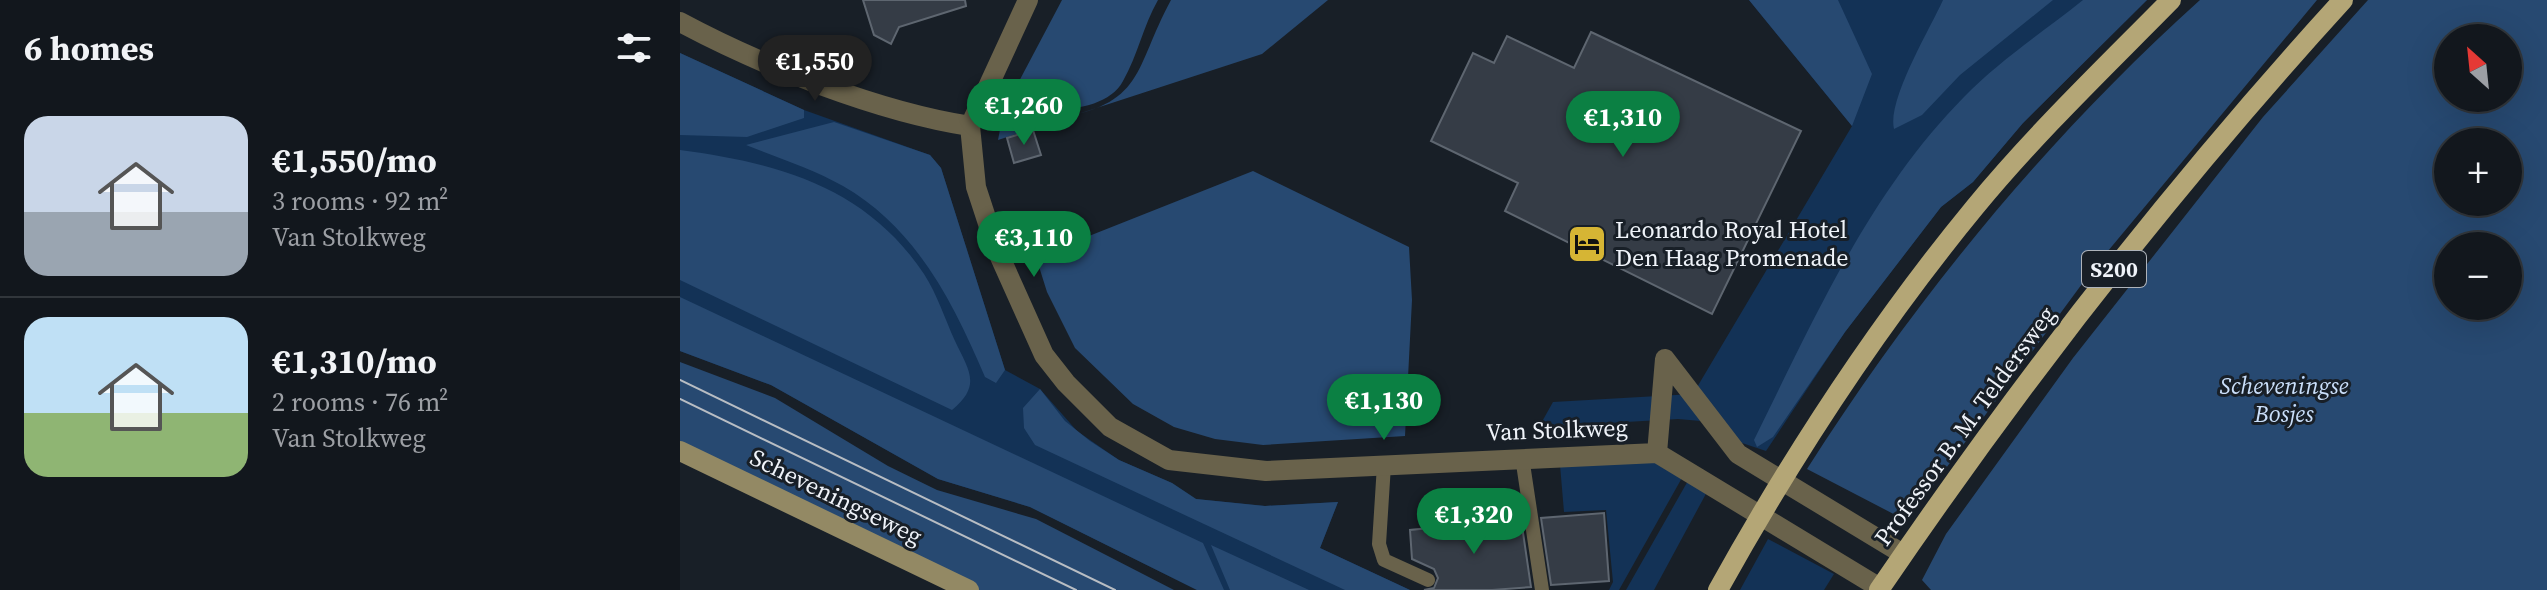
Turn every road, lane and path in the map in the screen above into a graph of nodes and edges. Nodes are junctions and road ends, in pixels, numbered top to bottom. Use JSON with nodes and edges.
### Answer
{"nodes":[{"id":1,"x":1028,"y":0,"type":"edge"},
{"id":2,"x":2171,"y":0,"type":"edge"},
{"id":3,"x":2343,"y":0,"type":"edge"},
{"id":4,"x":680,"y":22,"type":"edge"},
{"id":5,"x":970,"y":126,"type":"junction"},
{"id":6,"x":680,"y":451,"type":"edge"},
{"id":7,"x":1657,"y":453,"type":"junction"},
{"id":8,"x":1522,"y":457,"type":"junction"},
{"id":9,"x":1384,"y":465,"type":"junction"},
{"id":10,"x":1783,"y":481,"type":"junction"},
{"id":11,"x":1761,"y":516,"type":"junction"},
{"id":12,"x":1903,"y":554,"type":"junction"},
{"id":13,"x":1428,"y":580,"type":"dead end"},
{"id":14,"x":1879,"y":589,"type":"edge"},
{"id":15,"x":969,"y":590,"type":"edge"},
{"id":16,"x":1542,"y":590,"type":"edge"},
{"id":17,"x":1718,"y":590,"type":"edge"}],
"edges":[{"from":1,"to":5,"type":"street"},
{"from":2,"to":10,"type":"main road"},
{"from":3,"to":12,"type":"main road","name":"Professor B. M. Teldersweg","number":"S200"},
{"from":4,"to":5,"type":"street"},
{"from":5,"to":9,"type":"street","name":"Van Stolkweg"},
{"from":6,"to":15,"type":"street","name":"Scheveningseweg"},
{"from":7,"to":8,"type":"street","name":"Van Stolkweg"},
{"from":7,"to":10,"type":"street","name":"Van Stolkweg"},
{"from":7,"to":11,"type":"street","name":"Van Stolkweg"},
{"from":8,"to":9,"type":"street","name":"Van Stolkweg"},
{"from":8,"to":16,"type":"lane"},
{"from":9,"to":13,"type":"lane"},
{"from":10,"to":11,"type":"main road"},
{"from":10,"to":12,"type":"street","name":"Van Stolkweg"},
{"from":11,"to":14,"type":"street","name":"Van Stolkweg"},
{"from":11,"to":17,"type":"main road"},
{"from":12,"to":14,"type":"main road","name":"Professor B. M. Teldersweg","number":"S200"}]}
